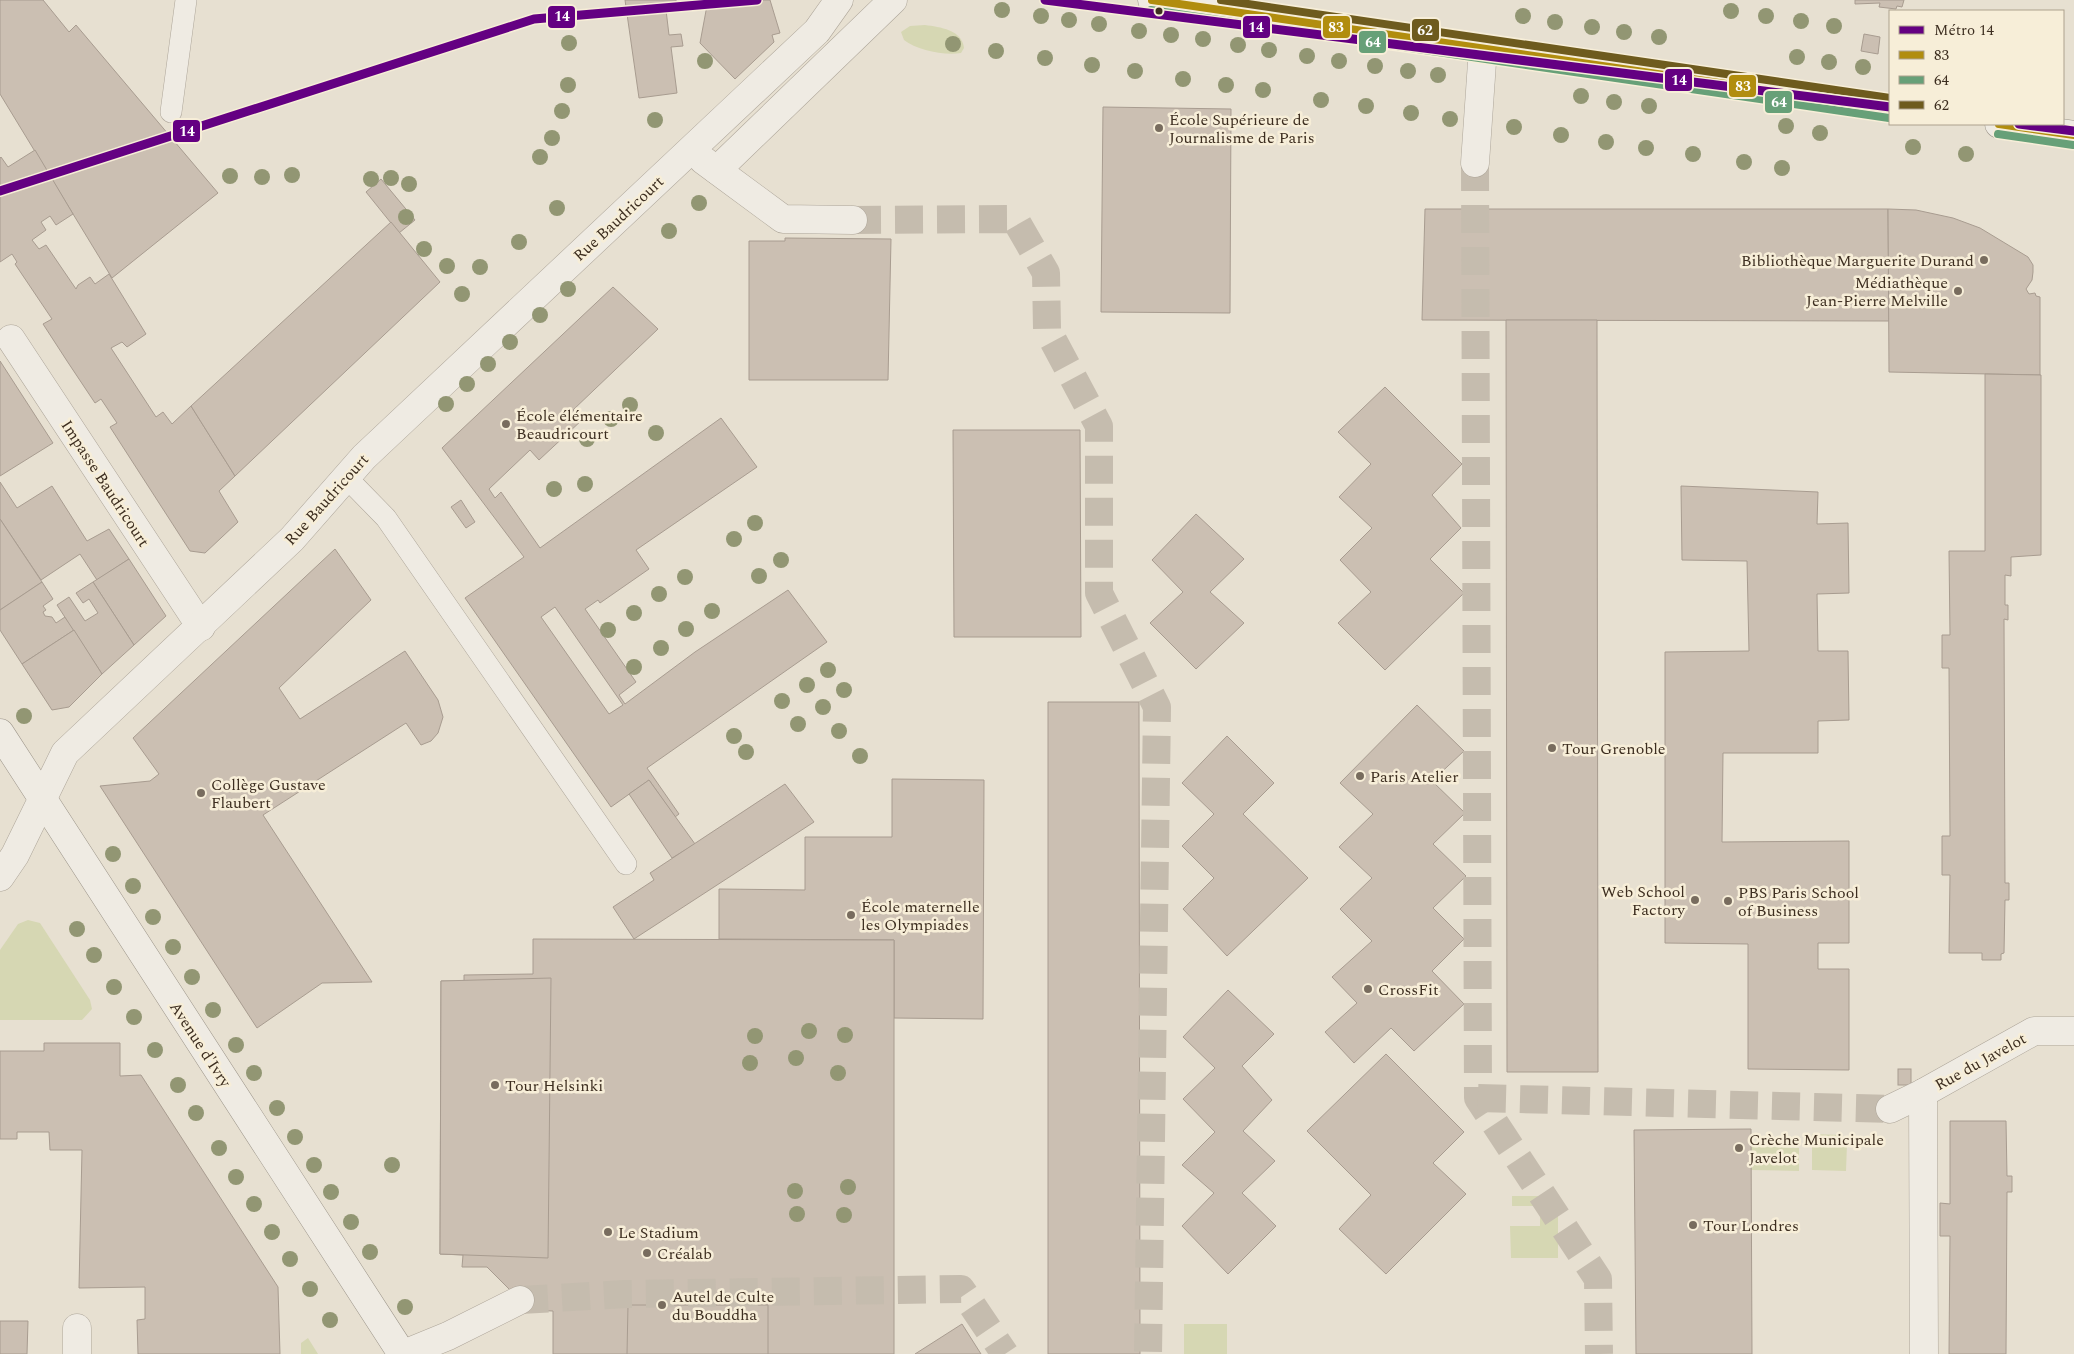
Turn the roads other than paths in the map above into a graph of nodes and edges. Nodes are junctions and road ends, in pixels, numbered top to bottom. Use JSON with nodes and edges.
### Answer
{"nodes":[{"id":1,"x":186,"y":0,"type":"edge"},
{"id":2,"x":839,"y":0,"type":"edge"},
{"id":3,"x":893,"y":0,"type":"edge"},
{"id":4,"x":1152,"y":0,"type":"edge"},
{"id":5,"x":1483,"y":48,"type":"junction"},
{"id":6,"x":1889,"y":108,"type":"edge"},
{"id":7,"x":171,"y":112,"type":"dead end"},
{"id":8,"x":2006,"y":125,"type":"edge"},
{"id":9,"x":2074,"y":135,"type":"edge"},
{"id":10,"x":690,"y":150,"type":"junction"},
{"id":11,"x":1475,"y":163,"type":"tunnel mouth"},
{"id":12,"x":716,"y":170,"type":"junction"},
{"id":13,"x":853,"y":220,"type":"tunnel mouth"},
{"id":14,"x":11,"y":339,"type":"dead end"},
{"id":15,"x":346,"y":477,"type":"junction"},
{"id":16,"x":201,"y":626,"type":"junction"},
{"id":17,"x":0,"y":733,"type":"edge"},
{"id":18,"x":42,"y":800,"type":"junction"},
{"id":19,"x":626,"y":864,"type":"dead end"},
{"id":20,"x":0,"y":877,"type":"edge"},
{"id":21,"x":2074,"y":1031,"type":"edge"},
{"id":22,"x":1923,"y":1093,"type":"junction"},
{"id":23,"x":1890,"y":1108,"type":"tunnel mouth"},
{"id":24,"x":520,"y":1300,"type":"tunnel mouth"},
{"id":25,"x":403,"y":1354,"type":"edge"},
{"id":26,"x":1924,"y":1354,"type":"edge"}],
"edges":[{"from":1,"to":7,"type":"lane"},
{"from":2,"to":10,"type":"street","name":"Rue Baudricourt"},
{"from":3,"to":12,"type":"street"},
{"from":4,"to":5,"type":"street"},
{"from":5,"to":6,"type":"street"},
{"from":5,"to":11,"type":"street"},
{"from":8,"to":9,"type":"street"},
{"from":10,"to":12,"type":"street"},
{"from":10,"to":15,"type":"street","name":"Rue Baudricourt"},
{"from":12,"to":13,"type":"street"},
{"from":14,"to":16,"type":"street","name":"Impasse Baudricourt"},
{"from":15,"to":16,"type":"street","name":"Rue Baudricourt"},
{"from":15,"to":19,"type":"lane"},
{"from":16,"to":18,"type":"street","name":"Rue Baudricourt"},
{"from":17,"to":18,"type":"street","name":"Avenue d'Ivry"},
{"from":18,"to":20,"type":"street","name":"Rue Baudricourt"},
{"from":18,"to":25,"type":"street","name":"Avenue d'Ivry"},
{"from":21,"to":22,"type":"street","name":"Rue du Javelot"},
{"from":22,"to":23,"type":"street","name":"Rue du Javelot"},
{"from":22,"to":26,"type":"street"},
{"from":24,"to":25,"type":"street"}]}
